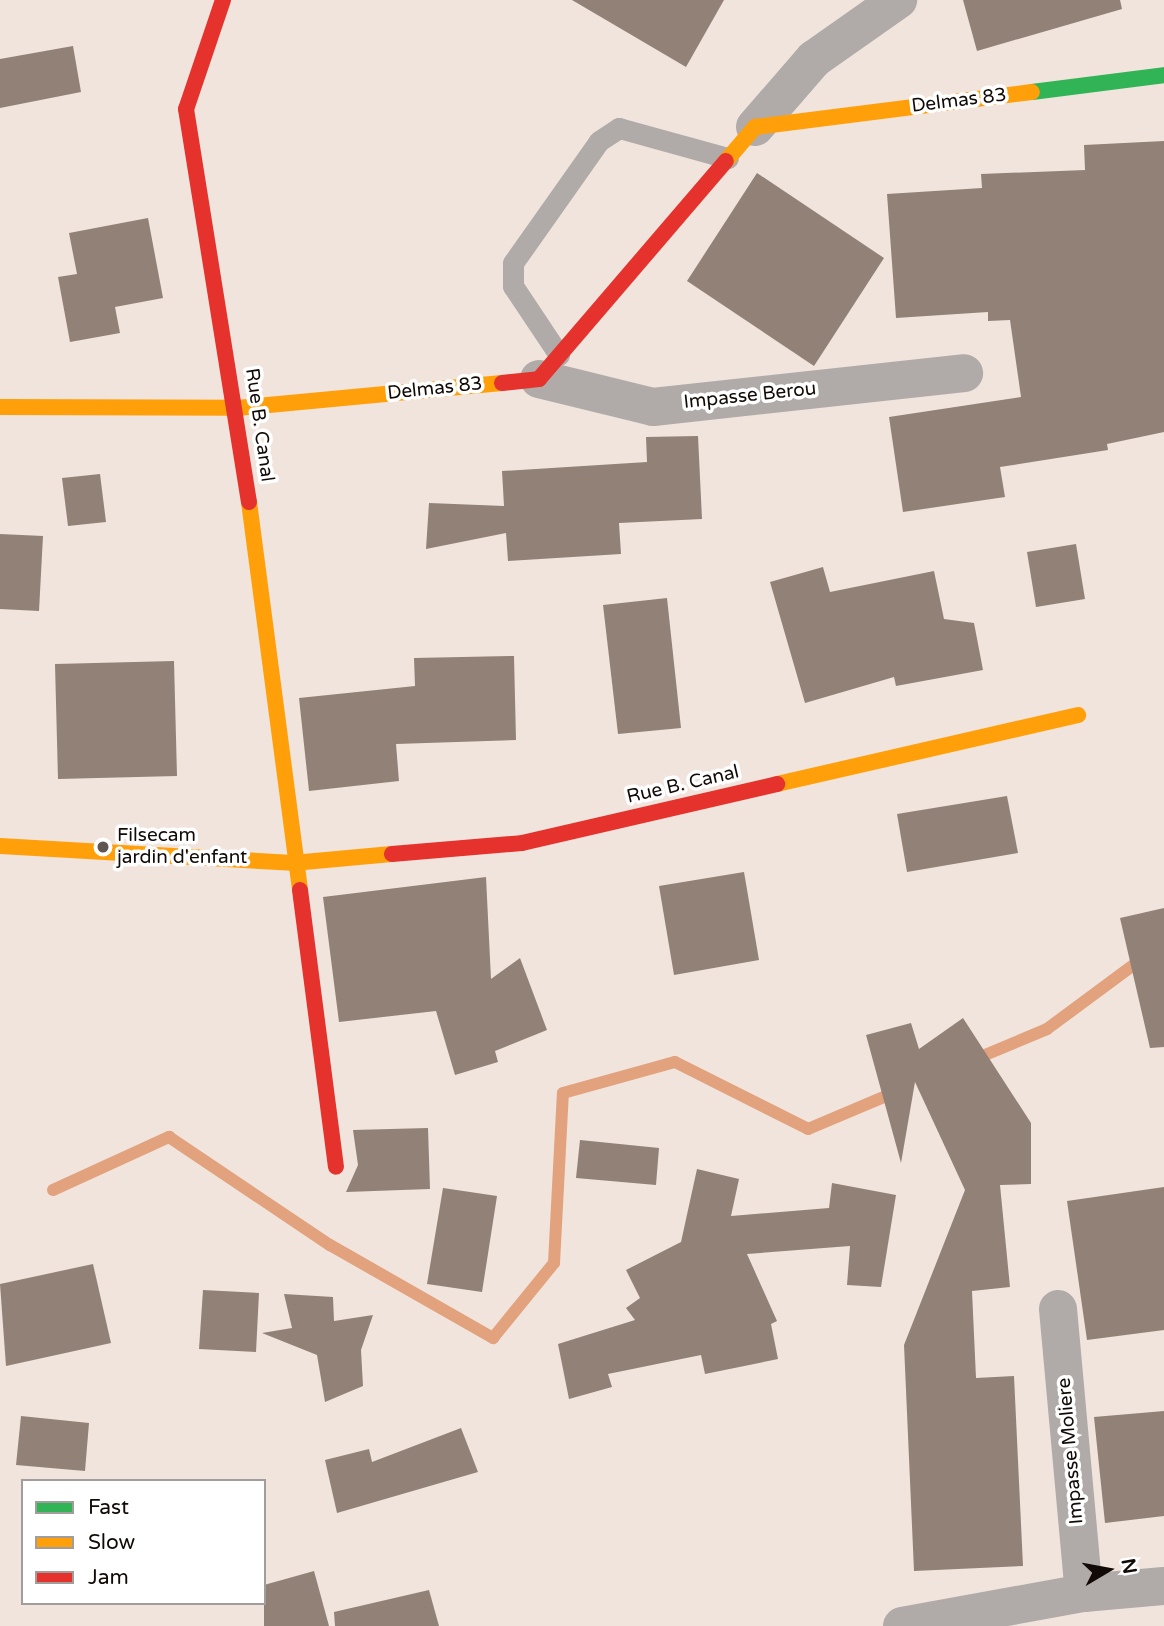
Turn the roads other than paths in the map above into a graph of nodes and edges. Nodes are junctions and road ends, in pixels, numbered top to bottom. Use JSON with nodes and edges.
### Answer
{"nodes":[{"id":1,"x":223,"y":0,"type":"edge"},
{"id":2,"x":898,"y":0,"type":"edge"},
{"id":3,"x":1164,"y":75,"type":"edge"},
{"id":4,"x":755,"y":127,"type":"junction"},
{"id":5,"x":728,"y":158,"type":"junction"},
{"id":6,"x":549,"y":367,"type":"junction"},
{"id":7,"x":964,"y":373,"type":"dead end"},
{"id":8,"x":0,"y":407,"type":"edge"},
{"id":9,"x":237,"y":408,"type":"junction"},
{"id":10,"x":1078,"y":715,"type":"dead end"},
{"id":11,"x":0,"y":846,"type":"edge"},
{"id":12,"x":293,"y":863,"type":"junction"},
{"id":13,"x":336,"y":1167,"type":"dead end"},
{"id":14,"x":1058,"y":1309,"type":"dead end"},
{"id":15,"x":1164,"y":1586,"type":"edge"},
{"id":16,"x":1084,"y":1593,"type":"junction"},
{"id":17,"x":902,"y":1626,"type":"edge"}],
"edges":[{"from":1,"to":9,"type":"street","name":"Rue B. Canal"},
{"from":2,"to":4,"type":"street"},
{"from":3,"to":4,"type":"street","name":"Delmas 83"},
{"from":4,"to":5,"type":"street"},
{"from":5,"to":6,"type":"street"},
{"from":5,"to":6,"type":"lane"},
{"from":6,"to":7,"type":"street","name":"Impasse Berou"},
{"from":6,"to":9,"type":"street","name":"Delmas 83"},
{"from":8,"to":9,"type":"street","name":"Delmas 83"},
{"from":9,"to":12,"type":"street","name":"Rue B. Canal"},
{"from":10,"to":12,"type":"street","name":"Rue B. Canal"},
{"from":11,"to":12,"type":"street","name":"Rue B. Canal"},
{"from":12,"to":13,"type":"street"},
{"from":14,"to":16,"type":"street","name":"Impasse Moliere"},
{"from":15,"to":16,"type":"street"},
{"from":16,"to":17,"type":"street"}]}
